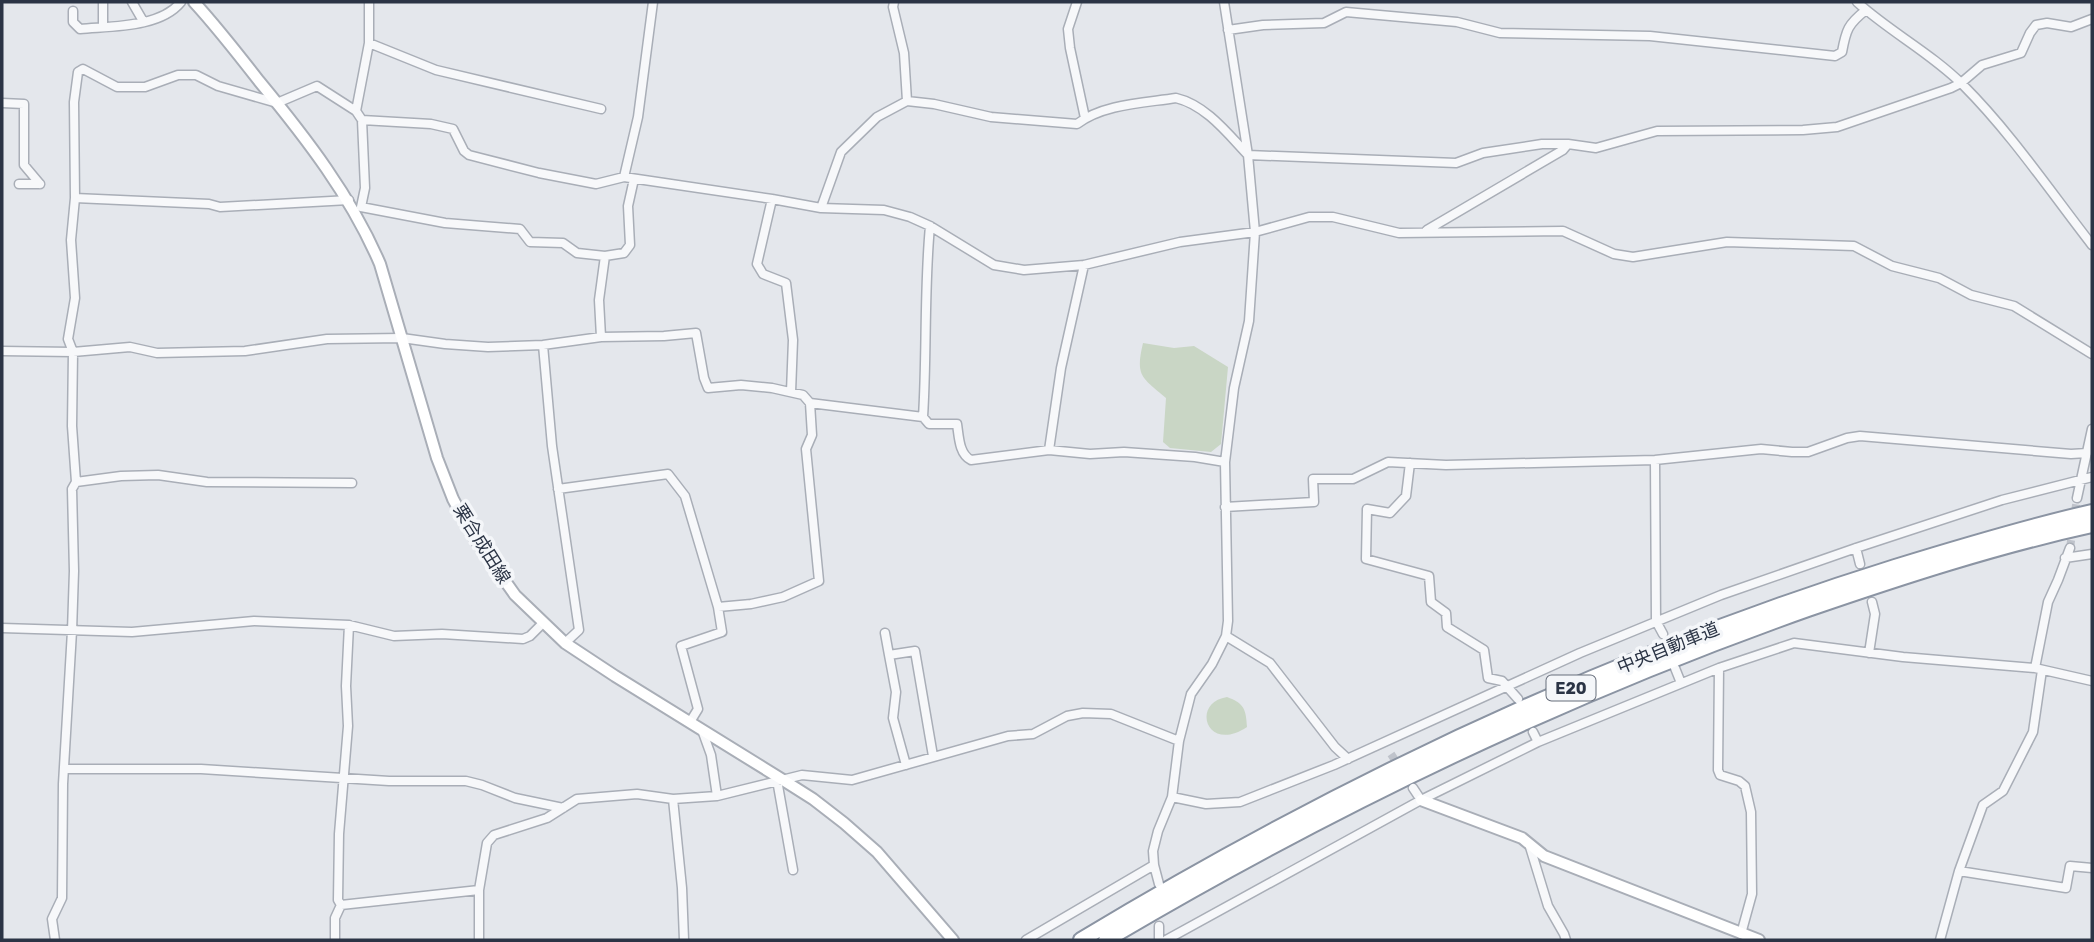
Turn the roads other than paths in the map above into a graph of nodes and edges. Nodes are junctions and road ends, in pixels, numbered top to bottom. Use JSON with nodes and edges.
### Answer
{"nodes":[{"id":1,"x":103,"y":2,"type":"edge"},
{"id":2,"x":132,"y":2,"type":"edge"},
{"id":3,"x":181,"y":2,"type":"edge"},
{"id":4,"x":194,"y":2,"type":"edge"},
{"id":5,"x":369,"y":2,"type":"edge"},
{"id":6,"x":653,"y":2,"type":"edge"},
{"id":7,"x":894,"y":2,"type":"edge"},
{"id":8,"x":1077,"y":2,"type":"edge"},
{"id":9,"x":1224,"y":2,"type":"edge"},
{"id":10,"x":1857,"y":2,"type":"edge"},
{"id":11,"x":1866,"y":10,"type":"junction"},
{"id":12,"x":73,"y":11,"type":"dead end"},
{"id":13,"x":2092,"y":19,"type":"edge"},
{"id":14,"x":143,"y":21,"type":"junction"},
{"id":15,"x":103,"y":27,"type":"junction"},
{"id":16,"x":1228,"y":30,"type":"junction"},
{"id":17,"x":369,"y":43,"type":"junction"},
{"id":18,"x":1961,"y":83,"type":"junction"},
{"id":19,"x":907,"y":101,"type":"junction"},
{"id":20,"x":2,"y":103,"type":"edge"},
{"id":21,"x":277,"y":103,"type":"junction"},
{"id":22,"x":601,"y":109,"type":"dead end"},
{"id":23,"x":356,"y":111,"type":"junction"},
{"id":24,"x":1085,"y":118,"type":"junction"},
{"id":25,"x":362,"y":120,"type":"junction"},
{"id":26,"x":1568,"y":144,"type":"junction"},
{"id":27,"x":1248,"y":155,"type":"junction"},
{"id":28,"x":629,"y":178,"type":"junction"},
{"id":29,"x":19,"y":184,"type":"dead end"},
{"id":30,"x":75,"y":198,"type":"junction"},
{"id":31,"x":772,"y":199,"type":"junction"},
{"id":32,"x":354,"y":205,"type":"junction"},
{"id":33,"x":821,"y":208,"type":"junction"},
{"id":34,"x":930,"y":226,"type":"junction"},
{"id":35,"x":1255,"y":232,"type":"junction"},
{"id":36,"x":1424,"y":232,"type":"junction"},
{"id":37,"x":2092,"y":245,"type":"edge"},
{"id":38,"x":605,"y":256,"type":"junction"},
{"id":39,"x":1084,"y":265,"type":"junction"},
{"id":40,"x":601,"y":337,"type":"junction"},
{"id":41,"x":402,"y":338,"type":"junction"},
{"id":42,"x":543,"y":345,"type":"junction"},
{"id":43,"x":2,"y":351,"type":"edge"},
{"id":44,"x":73,"y":352,"type":"junction"},
{"id":45,"x":2092,"y":354,"type":"edge"},
{"id":46,"x":791,"y":392,"type":"junction"},
{"id":47,"x":810,"y":404,"type":"junction"},
{"id":48,"x":923,"y":417,"type":"junction"},
{"id":49,"x":2092,"y":429,"type":"edge"},
{"id":50,"x":1049,"y":450,"type":"junction"},
{"id":51,"x":2087,"y":453,"type":"junction"},
{"id":52,"x":1655,"y":460,"type":"junction"},
{"id":53,"x":1225,"y":462,"type":"junction"},
{"id":54,"x":1410,"y":463,"type":"junction"},
{"id":55,"x":2092,"y":477,"type":"edge"},
{"id":56,"x":2081,"y":479,"type":"junction"},
{"id":57,"x":76,"y":482,"type":"junction"},
{"id":58,"x":352,"y":483,"type":"dead end"},
{"id":59,"x":558,"y":489,"type":"junction"},
{"id":60,"x":2077,"y":498,"type":"tunnel mouth"},
{"id":61,"x":1224,"y":507,"type":"junction"},
{"id":62,"x":2092,"y":512,"type":"edge"},
{"id":63,"x":2092,"y":525,"type":"edge"},
{"id":64,"x":1856,"y":548,"type":"junction"},
{"id":65,"x":2070,"y":548,"type":"tunnel mouth"},
{"id":66,"x":2092,"y":554,"type":"edge"},
{"id":67,"x":2065,"y":558,"type":"junction"},
{"id":68,"x":1860,"y":564,"type":"dead end"},
{"id":69,"x":1872,"y":602,"type":"dead end"},
{"id":70,"x":718,"y":607,"type":"junction"},
{"id":71,"x":1656,"y":621,"type":"junction"},
{"id":72,"x":543,"y":623,"type":"junction"},
{"id":73,"x":349,"y":625,"type":"junction"},
{"id":74,"x":2,"y":628,"type":"edge"},
{"id":75,"x":72,"y":631,"type":"junction"},
{"id":76,"x":885,"y":634,"type":"dead end"},
{"id":77,"x":1663,"y":635,"type":"dead end"},
{"id":78,"x":1226,"y":636,"type":"junction"},
{"id":79,"x":565,"y":643,"type":"junction"},
{"id":80,"x":1869,"y":653,"type":"junction"},
{"id":81,"x":889,"y":655,"type":"junction"},
{"id":82,"x":1675,"y":668,"type":"dead end"},
{"id":83,"x":1719,"y":668,"type":"junction"},
{"id":84,"x":2039,"y":669,"type":"junction"},
{"id":85,"x":2092,"y":681,"type":"edge"},
{"id":86,"x":1681,"y":684,"type":"junction"},
{"id":87,"x":1508,"y":685,"type":"junction"},
{"id":88,"x":1518,"y":699,"type":"dead end"},
{"id":89,"x":690,"y":722,"type":"junction"},
{"id":90,"x":702,"y":729,"type":"junction"},
{"id":91,"x":1533,"y":732,"type":"dead end"},
{"id":92,"x":1179,"y":741,"type":"junction"},
{"id":93,"x":1538,"y":743,"type":"junction"},
{"id":94,"x":1384,"y":744,"type":"junction"},
{"id":95,"x":1391,"y":754,"type":"tunnel mouth"},
{"id":96,"x":933,"y":756,"type":"junction"},
{"id":97,"x":1348,"y":760,"type":"junction"},
{"id":98,"x":906,"y":765,"type":"junction"},
{"id":99,"x":64,"y":769,"type":"junction"},
{"id":100,"x":344,"y":778,"type":"junction"},
{"id":101,"x":780,"y":780,"type":"junction"},
{"id":102,"x":1413,"y":788,"type":"dead end"},
{"id":103,"x":717,"y":796,"type":"junction"},
{"id":104,"x":1172,"y":797,"type":"junction"},
{"id":105,"x":673,"y":799,"type":"junction"},
{"id":106,"x":1421,"y":800,"type":"junction"},
{"id":107,"x":563,"y":808,"type":"junction"},
{"id":108,"x":1531,"y":847,"type":"junction"},
{"id":109,"x":1154,"y":865,"type":"junction"},
{"id":110,"x":2092,"y":868,"type":"edge"},
{"id":111,"x":793,"y":870,"type":"dead end"},
{"id":112,"x":1959,"y":870,"type":"junction"},
{"id":113,"x":1159,"y":884,"type":"dead end"},
{"id":114,"x":479,"y":890,"type":"junction"},
{"id":115,"x":341,"y":905,"type":"junction"},
{"id":116,"x":1159,"y":926,"type":"dead end"},
{"id":117,"x":1741,"y":934,"type":"junction"},
{"id":118,"x":55,"y":940,"type":"edge"},
{"id":119,"x":335,"y":940,"type":"edge"},
{"id":120,"x":479,"y":940,"type":"edge"},
{"id":121,"x":684,"y":940,"type":"edge"},
{"id":122,"x":953,"y":940,"type":"edge"},
{"id":123,"x":1026,"y":940,"type":"edge"},
{"id":124,"x":1081,"y":940,"type":"edge"},
{"id":125,"x":1106,"y":940,"type":"edge"},
{"id":126,"x":1159,"y":940,"type":"edge"},
{"id":127,"x":1166,"y":940,"type":"edge"},
{"id":128,"x":1566,"y":940,"type":"edge"},
{"id":129,"x":1759,"y":940,"type":"edge"},
{"id":130,"x":1940,"y":940,"type":"edge"}],
"edges":[{"from":1,"to":15,"type":"street"},
{"from":2,"to":14,"type":"street"},
{"from":3,"to":14,"type":"street"},
{"from":4,"to":21,"type":"main road","name":"栗合成田線"},
{"from":5,"to":17,"type":"street"},
{"from":6,"to":28,"type":"street"},
{"from":7,"to":19,"type":"street"},
{"from":8,"to":24,"type":"street"},
{"from":9,"to":16,"type":"street"},
{"from":10,"to":11,"type":"street"},
{"from":11,"to":16,"type":"street"},
{"from":11,"to":18,"type":"street"},
{"from":12,"to":15,"type":"street"},
{"from":13,"to":18,"type":"street"},
{"from":14,"to":15,"type":"street"},
{"from":16,"to":27,"type":"street"},
{"from":17,"to":22,"type":"street"},
{"from":17,"to":23,"type":"street"},
{"from":18,"to":26,"type":"street"},
{"from":18,"to":37,"type":"street"},
{"from":19,"to":24,"type":"street"},
{"from":19,"to":33,"type":"street"},
{"from":20,"to":29,"type":"street"},
{"from":21,"to":23,"type":"street"},
{"from":21,"to":30,"type":"street"},
{"from":21,"to":32,"type":"main road","name":"栗合成田線"},
{"from":23,"to":25,"type":"street"},
{"from":24,"to":27,"type":"street"},
{"from":25,"to":28,"type":"street"},
{"from":25,"to":32,"type":"street"},
{"from":26,"to":27,"type":"street"},
{"from":26,"to":36,"type":"street"},
{"from":27,"to":35,"type":"street"},
{"from":28,"to":31,"type":"street"},
{"from":28,"to":38,"type":"street"},
{"from":30,"to":32,"type":"street"},
{"from":30,"to":44,"type":"street"},
{"from":31,"to":33,"type":"street"},
{"from":31,"to":46,"type":"street"},
{"from":32,"to":38,"type":"street"},
{"from":32,"to":41,"type":"main road","name":"栗合成田線"},
{"from":33,"to":34,"type":"street"},
{"from":34,"to":39,"type":"street"},
{"from":34,"to":48,"type":"street"},
{"from":35,"to":36,"type":"street"},
{"from":35,"to":39,"type":"street"},
{"from":35,"to":53,"type":"street"},
{"from":36,"to":45,"type":"street"},
{"from":38,"to":40,"type":"street"},
{"from":39,"to":50,"type":"street"},
{"from":40,"to":42,"type":"street"},
{"from":40,"to":46,"type":"street"},
{"from":41,"to":42,"type":"street"},
{"from":41,"to":44,"type":"street"},
{"from":41,"to":72,"type":"main road","name":"栗合成田線"},
{"from":42,"to":59,"type":"street"},
{"from":43,"to":44,"type":"street"},
{"from":44,"to":57,"type":"street"},
{"from":46,"to":47,"type":"street"},
{"from":47,"to":48,"type":"street"},
{"from":47,"to":70,"type":"street"},
{"from":48,"to":50,"type":"street"},
{"from":49,"to":51,"type":"street"},
{"from":50,"to":53,"type":"street"},
{"from":51,"to":52,"type":"street"},
{"from":51,"to":56,"type":"street"},
{"from":52,"to":54,"type":"street"},
{"from":52,"to":71,"type":"street"},
{"from":53,"to":61,"type":"street"},
{"from":54,"to":61,"type":"street"},
{"from":54,"to":87,"type":"street"},
{"from":55,"to":56,"type":"street"},
{"from":56,"to":60,"type":"street"},
{"from":56,"to":64,"type":"street"},
{"from":57,"to":58,"type":"street"},
{"from":57,"to":75,"type":"street"},
{"from":59,"to":70,"type":"street"},
{"from":59,"to":79,"type":"street"},
{"from":61,"to":78,"type":"street"},
{"from":62,"to":124,"type":"highway","name":"中央自動車道","number":"E20"},
{"from":63,"to":125,"type":"highway","name":"中央自動車道","number":"E20"},
{"from":64,"to":68,"type":"street"},
{"from":64,"to":71,"type":"street"},
{"from":65,"to":67,"type":"street"},
{"from":66,"to":67,"type":"street"},
{"from":67,"to":84,"type":"street"},
{"from":69,"to":80,"type":"street"},
{"from":70,"to":89,"type":"street"},
{"from":71,"to":77,"type":"street"},
{"from":71,"to":87,"type":"street"},
{"from":72,"to":73,"type":"street"},
{"from":72,"to":79,"type":"main road","name":"栗合成田線"},
{"from":73,"to":75,"type":"street"},
{"from":73,"to":100,"type":"street"},
{"from":74,"to":75,"type":"street"},
{"from":75,"to":99,"type":"street"},
{"from":76,"to":81,"type":"street"},
{"from":78,"to":92,"type":"street"},
{"from":78,"to":97,"type":"street"},
{"from":79,"to":89,"type":"main road","name":"栗合成田線"},
{"from":80,"to":83,"type":"street"},
{"from":80,"to":84,"type":"street"},
{"from":81,"to":96,"type":"street"},
{"from":81,"to":98,"type":"street"},
{"from":82,"to":86,"type":"street"},
{"from":83,"to":86,"type":"street"},
{"from":83,"to":117,"type":"street"},
{"from":84,"to":85,"type":"street"},
{"from":84,"to":112,"type":"street"},
{"from":86,"to":93,"type":"street"},
{"from":87,"to":88,"type":"street"},
{"from":87,"to":94,"type":"street"},
{"from":89,"to":90,"type":"main road","name":"栗合成田線"},
{"from":90,"to":101,"type":"main road","name":"栗合成田線"},
{"from":90,"to":103,"type":"street"},
{"from":91,"to":93,"type":"street"},
{"from":92,"to":96,"type":"street"},
{"from":92,"to":104,"type":"street"},
{"from":93,"to":106,"type":"street"},
{"from":94,"to":95,"type":"street"},
{"from":94,"to":97,"type":"street"},
{"from":96,"to":98,"type":"street"},
{"from":97,"to":104,"type":"street"},
{"from":98,"to":101,"type":"street"},
{"from":99,"to":100,"type":"street"},
{"from":99,"to":118,"type":"street"},
{"from":100,"to":107,"type":"street"},
{"from":100,"to":115,"type":"street"},
{"from":101,"to":103,"type":"street"},
{"from":101,"to":111,"type":"street"},
{"from":101,"to":122,"type":"main road","name":"栗合成田線"},
{"from":102,"to":106,"type":"street"},
{"from":103,"to":105,"type":"street"},
{"from":104,"to":109,"type":"street"},
{"from":105,"to":107,"type":"street"},
{"from":105,"to":121,"type":"street"},
{"from":106,"to":108,"type":"main road"},
{"from":106,"to":127,"type":"street"},
{"from":107,"to":114,"type":"street"},
{"from":108,"to":117,"type":"main road"},
{"from":108,"to":128,"type":"street"},
{"from":109,"to":113,"type":"street"},
{"from":109,"to":123,"type":"street"},
{"from":110,"to":112,"type":"street"},
{"from":112,"to":130,"type":"street"},
{"from":114,"to":115,"type":"street"},
{"from":114,"to":120,"type":"street"},
{"from":115,"to":119,"type":"street"},
{"from":116,"to":126,"type":"street"},
{"from":117,"to":129,"type":"main road"}]}
